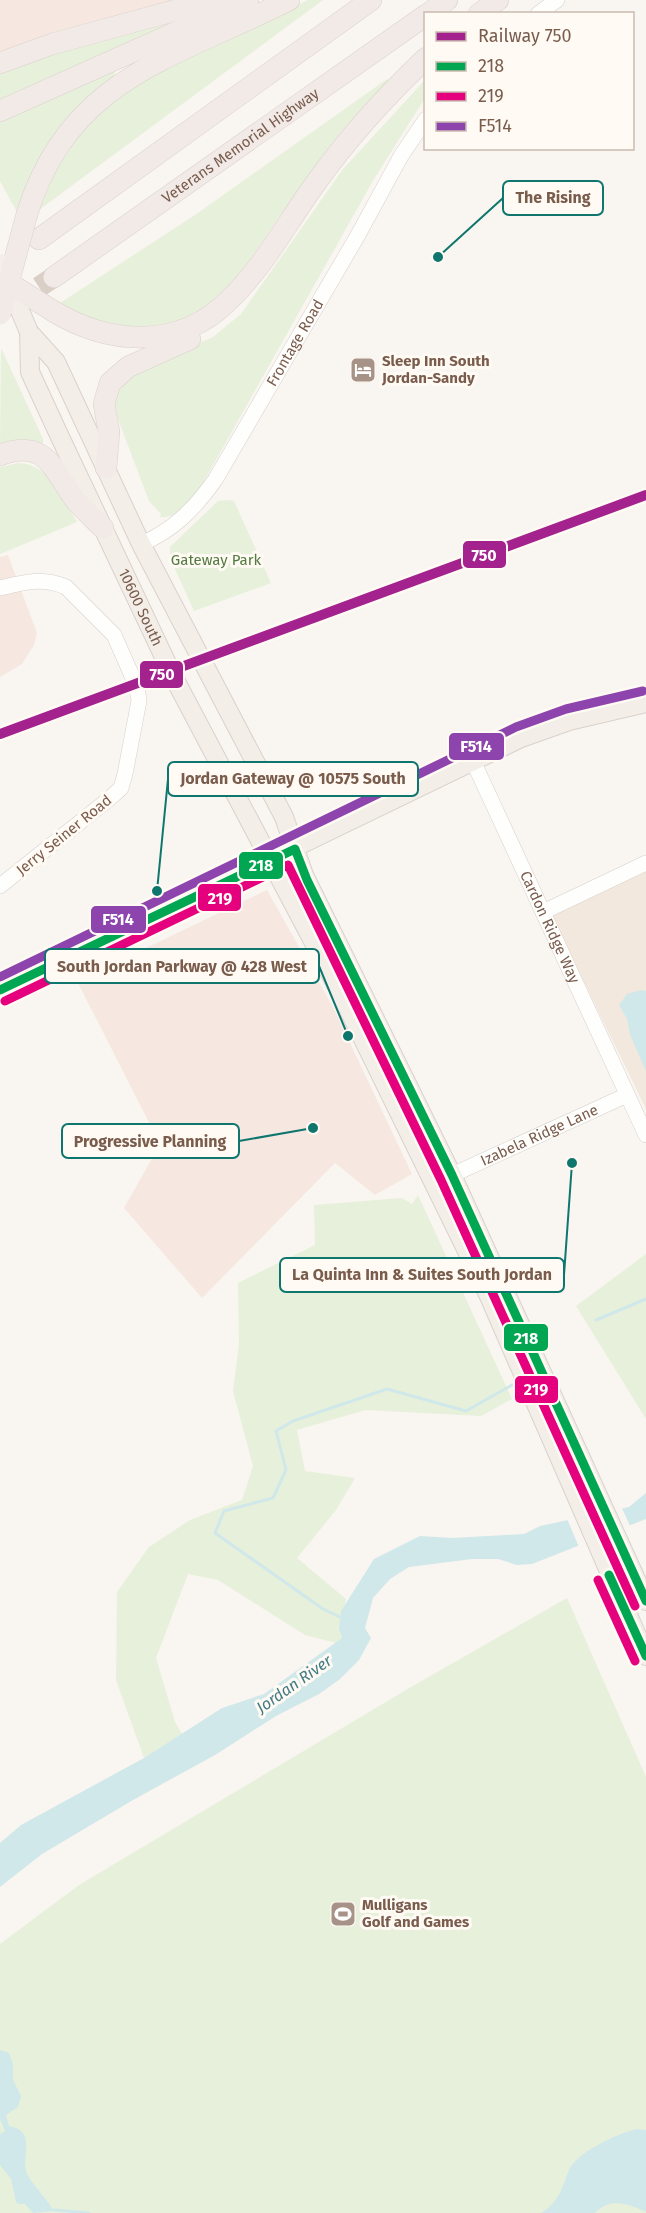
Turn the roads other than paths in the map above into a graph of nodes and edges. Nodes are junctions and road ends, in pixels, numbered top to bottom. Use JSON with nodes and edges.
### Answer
{"nodes":[{"id":1,"x":213,"y":0,"type":"edge"},
{"id":2,"x":248,"y":0,"type":"edge"},
{"id":3,"x":289,"y":0,"type":"edge"},
{"id":4,"x":371,"y":0,"type":"edge"},
{"id":5,"x":447,"y":0,"type":"edge"},
{"id":6,"x":498,"y":0,"type":"edge"},
{"id":7,"x":556,"y":0,"type":"edge"},
{"id":8,"x":430,"y":12,"type":"edge"},
{"id":9,"x":482,"y":12,"type":"edge"},
{"id":10,"x":541,"y":12,"type":"edge"},
{"id":11,"x":424,"y":16,"type":"edge"},
{"id":12,"x":424,"y":60,"type":"edge"},
{"id":13,"x":0,"y":63,"type":"edge"},
{"id":14,"x":0,"y":111,"type":"edge"},
{"id":15,"x":424,"y":122,"type":"edge"},
{"id":16,"x":39,"y":239,"type":"dead end"},
{"id":17,"x":263,"y":258,"type":"junction"},
{"id":18,"x":0,"y":263,"type":"edge"},
{"id":19,"x":54,"y":277,"type":"tunnel mouth"},
{"id":20,"x":4,"y":281,"type":"edge"},
{"id":21,"x":0,"y":314,"type":"edge"},
{"id":22,"x":29,"y":332,"type":"junction"},
{"id":23,"x":0,"y":455,"type":"edge"},
{"id":24,"x":106,"y":468,"type":"junction"},
{"id":25,"x":103,"y":528,"type":"junction"},
{"id":26,"x":141,"y":544,"type":"junction"},
{"id":27,"x":0,"y":588,"type":"edge"},
{"id":28,"x":646,"y":703,"type":"edge"},
{"id":29,"x":473,"y":761,"type":"junction"},
{"id":30,"x":295,"y":849,"type":"junction"},
{"id":31,"x":272,"y":859,"type":"junction"},
{"id":32,"x":646,"y":863,"type":"edge"},
{"id":33,"x":0,"y":886,"type":"edge"},
{"id":34,"x":543,"y":912,"type":"junction"},
{"id":35,"x":0,"y":990,"type":"edge"},
{"id":36,"x":627,"y":1095,"type":"junction"},
{"id":37,"x":646,"y":1135,"type":"edge"},
{"id":38,"x":452,"y":1175,"type":"junction"},
{"id":39,"x":646,"y":1601,"type":"edge"},
{"id":40,"x":646,"y":1656,"type":"edge"}],
"edges":[{"from":1,"to":13,"type":"highway"},
{"from":2,"to":14,"type":"highway"},
{"from":3,"to":20,"type":"highway","bridge":true},
{"from":4,"to":16,"type":"highway"},
{"from":5,"to":8,"type":"highway","name":"Veterans Memorial Highway"},
{"from":6,"to":9,"type":"highway"},
{"from":7,"to":10,"type":"street"},
{"from":11,"to":19,"type":"highway","name":"Veterans Memorial Highway"},
{"from":12,"to":17,"type":"highway"},
{"from":15,"to":26,"type":"street","name":"Frontage Road"},
{"from":17,"to":20,"type":"highway","bridge":true},
{"from":17,"to":24,"type":"highway"},
{"from":18,"to":20,"type":"main road","name":"10600 South","bridge":true},
{"from":20,"to":21,"type":"highway","bridge":true},
{"from":20,"to":22,"type":"main road","name":"10600 South","bridge":true},
{"from":22,"to":24,"type":"main road","name":"10600 South"},
{"from":22,"to":25,"type":"main road","name":"10600 South"},
{"from":23,"to":25,"type":"highway"},
{"from":24,"to":26,"type":"main road","name":"10600 South"},
{"from":25,"to":31,"type":"main road","name":"10600 South"},
{"from":26,"to":30,"type":"main road","name":"10600 South"},
{"from":27,"to":33,"type":"street","name":"Jerry Seiner Road"},
{"from":28,"to":29,"type":"main road"},
{"from":29,"to":30,"type":"main road"},
{"from":29,"to":34,"type":"street","name":"Cardon Ridge Way"},
{"from":30,"to":31,"type":"main road"},
{"from":30,"to":38,"type":"main road","name":"10600 South"},
{"from":31,"to":35,"type":"main road"},
{"from":31,"to":40,"type":"main road","name":"10600 South"},
{"from":32,"to":34,"type":"street"},
{"from":34,"to":36,"type":"street","name":"Cardon Ridge Way"},
{"from":36,"to":37,"type":"street","name":"Cardon Ridge Way"},
{"from":36,"to":38,"type":"street","name":"Izabela Ridge Lane"},
{"from":38,"to":39,"type":"main road","name":"10600 South"}]}
